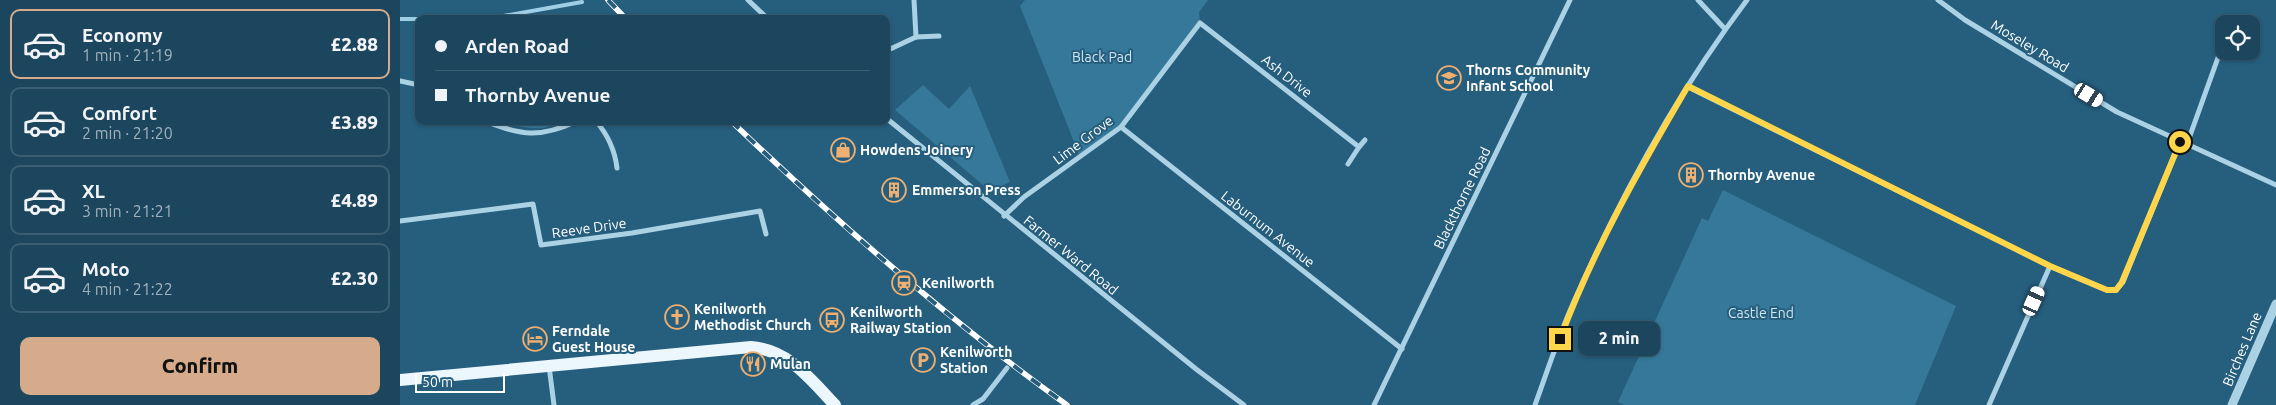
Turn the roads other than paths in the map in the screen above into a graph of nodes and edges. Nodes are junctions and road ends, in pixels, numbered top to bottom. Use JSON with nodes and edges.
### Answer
{"nodes":[{"id":1,"x":748,"y":0,"type":"edge"},
{"id":2,"x":914,"y":0,"type":"edge"},
{"id":3,"x":1570,"y":0,"type":"edge"},
{"id":4,"x":1698,"y":0,"type":"edge"},
{"id":5,"x":1747,"y":0,"type":"edge"},
{"id":6,"x":1938,"y":0,"type":"edge"},
{"id":7,"x":764,"y":15,"type":"edge"},
{"id":8,"x":1200,"y":23,"type":"joint"},
{"id":9,"x":1725,"y":29,"type":"junction"},
{"id":10,"x":939,"y":36,"type":"dead end"},
{"id":11,"x":916,"y":37,"type":"junction"},
{"id":12,"x":890,"y":49,"type":"edge"},
{"id":13,"x":2217,"y":60,"type":"edge"},
{"id":14,"x":400,"y":81,"type":"edge"},
{"id":15,"x":415,"y":84,"type":"edge"},
{"id":16,"x":1688,"y":86,"type":"junction"},
{"id":17,"x":890,"y":121,"type":"edge"},
{"id":18,"x":495,"y":125,"type":"edge"},
{"id":19,"x":566,"y":125,"type":"edge"},
{"id":20,"x":598,"y":125,"type":"edge"},
{"id":21,"x":1121,"y":127,"type":"junction"},
{"id":22,"x":1364,"y":140,"type":"dead end"},
{"id":23,"x":2180,"y":142,"type":"junction"},
{"id":24,"x":2187,"y":144,"type":"junction"},
{"id":25,"x":1359,"y":147,"type":"junction"},
{"id":26,"x":1348,"y":164,"type":"dead end"},
{"id":27,"x":617,"y":168,"type":"dead end"},
{"id":28,"x":2276,"y":185,"type":"edge"},
{"id":29,"x":1004,"y":216,"type":"junction"},
{"id":30,"x":400,"y":221,"type":"edge"},
{"id":31,"x":766,"y":234,"type":"dead end"},
{"id":32,"x":2050,"y":266,"type":"junction"},
{"id":33,"x":2275,"y":306,"type":"edge"},
{"id":34,"x":1402,"y":349,"type":"junction"},
{"id":35,"x":549,"y":366,"type":"junction"},
{"id":36,"x":1007,"y":368,"type":"dead end"},
{"id":37,"x":400,"y":380,"type":"edge"},
{"id":38,"x":554,"y":405,"type":"edge"},
{"id":39,"x":835,"y":405,"type":"edge"},
{"id":40,"x":973,"y":405,"type":"edge"},
{"id":41,"x":1244,"y":405,"type":"edge"},
{"id":42,"x":1374,"y":405,"type":"edge"},
{"id":43,"x":1535,"y":405,"type":"edge"},
{"id":44,"x":1989,"y":405,"type":"edge"},
{"id":45,"x":2232,"y":405,"type":"edge"}],
"edges":[{"from":1,"to":7,"type":"street"},
{"from":2,"to":11,"type":"street"},
{"from":3,"to":34,"type":"street","name":"Blackthorne Road"},
{"from":4,"to":9,"type":"street"},
{"from":5,"to":9,"type":"street"},
{"from":6,"to":23,"type":"street","name":"Moseley Road"},
{"from":8,"to":21,"type":"street","name":"Lime Grove"},
{"from":8,"to":25,"type":"street","name":"Ash Drive"},
{"from":9,"to":16,"type":"street"},
{"from":10,"to":11,"type":"street"},
{"from":11,"to":12,"type":"street"},
{"from":13,"to":24,"type":"street"},
{"from":14,"to":15,"type":"street"},
{"from":16,"to":32,"type":"street"},
{"from":16,"to":43,"type":"street"},
{"from":17,"to":29,"type":"street","name":"Farmer Ward Road"},
{"from":18,"to":19,"type":"street"},
{"from":20,"to":27,"type":"street"},
{"from":21,"to":29,"type":"street","name":"Lime Grove"},
{"from":21,"to":34,"type":"street","name":"Laburnum Avenue"},
{"from":22,"to":25,"type":"street"},
{"from":23,"to":24,"type":"street","name":"Moseley Road"},
{"from":23,"to":32,"type":"street"},
{"from":24,"to":28,"type":"street","name":"Moseley Road"},
{"from":25,"to":26,"type":"street"},
{"from":29,"to":41,"type":"street","name":"Farmer Ward Road"},
{"from":30,"to":31,"type":"street","name":"Reeve Drive"},
{"from":32,"to":44,"type":"street"},
{"from":33,"to":45,"type":"street","name":"Birches Lane"},
{"from":34,"to":42,"type":"street","name":"Blackthorne Road"},
{"from":35,"to":37,"type":"main road"},
{"from":35,"to":38,"type":"street"},
{"from":35,"to":39,"type":"main road"},
{"from":36,"to":40,"type":"street"}]}
